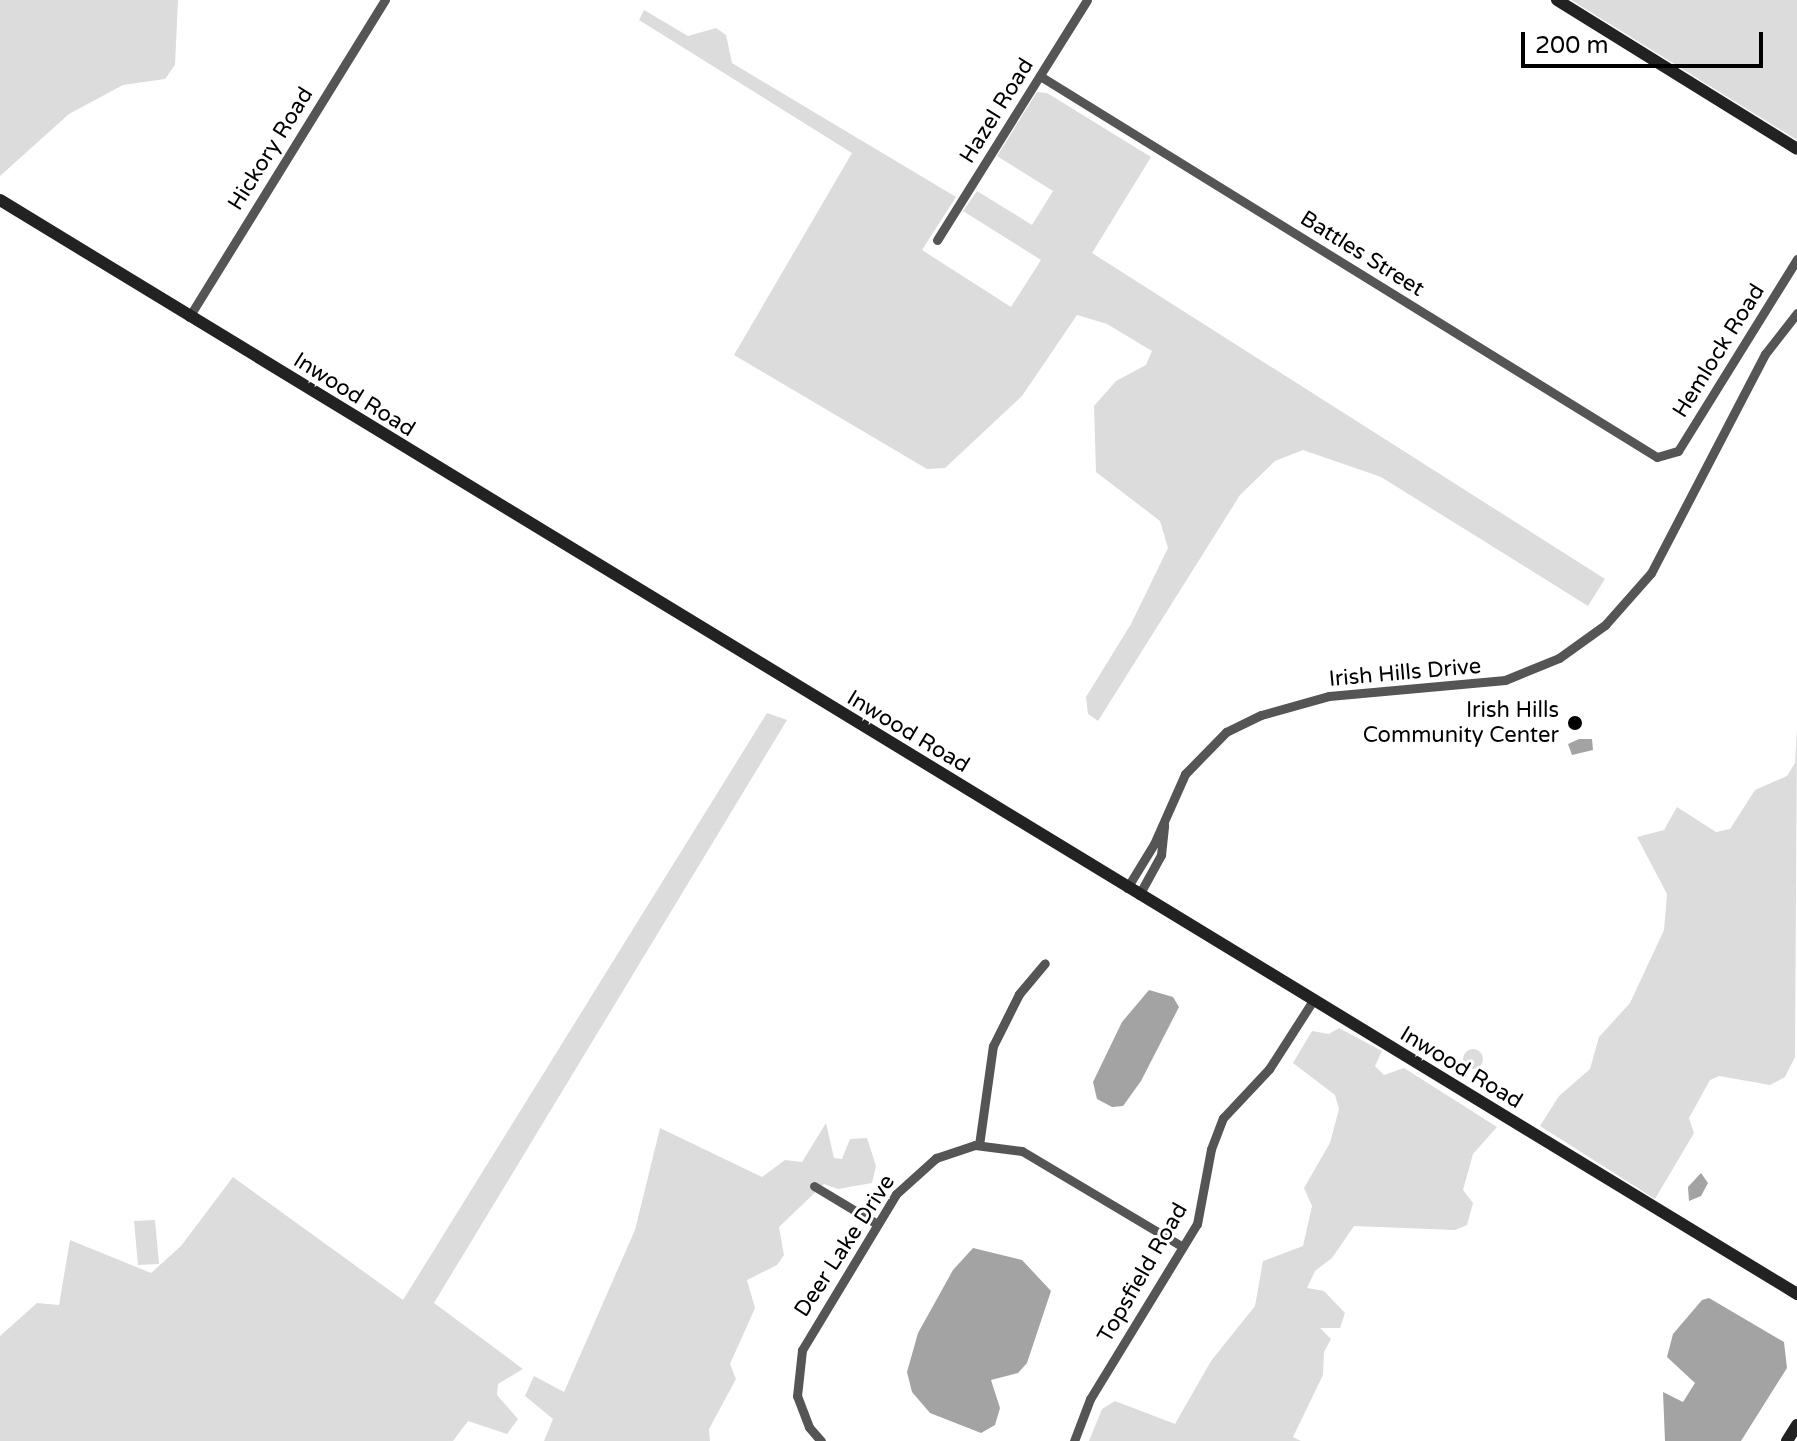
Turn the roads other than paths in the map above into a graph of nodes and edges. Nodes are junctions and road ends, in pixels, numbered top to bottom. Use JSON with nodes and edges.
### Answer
{"nodes":[{"id":1,"x":385,"y":0,"type":"edge"},
{"id":2,"x":1087,"y":0,"type":"edge"},
{"id":3,"x":1557,"y":0,"type":"edge"},
{"id":4,"x":1040,"y":76,"type":"junction"},
{"id":5,"x":1797,"y":149,"type":"edge"},
{"id":6,"x":0,"y":200,"type":"edge"},
{"id":7,"x":937,"y":240,"type":"dead end"},
{"id":8,"x":1797,"y":259,"type":"edge"},
{"id":9,"x":1797,"y":313,"type":"edge"},
{"id":10,"x":189,"y":317,"type":"junction"},
{"id":11,"x":1667,"y":457,"type":"joint"},
{"id":12,"x":1133,"y":891,"type":"junction"},
{"id":13,"x":1045,"y":963,"type":"dead end"},
{"id":14,"x":1312,"y":1002,"type":"junction"},
{"id":15,"x":979,"y":1145,"type":"junction"},
{"id":16,"x":814,"y":1186,"type":"dead end"},
{"id":17,"x":877,"y":1224,"type":"junction"},
{"id":18,"x":1183,"y":1247,"type":"junction"},
{"id":19,"x":1797,"y":1294,"type":"edge"},
{"id":20,"x":1797,"y":1425,"type":"edge"},
{"id":21,"x":821,"y":1441,"type":"edge"},
{"id":22,"x":1074,"y":1441,"type":"edge"},
{"id":23,"x":1787,"y":1441,"type":"edge"}],
"edges":[{"from":1,"to":10,"type":"street","name":"Hickory Road"},
{"from":2,"to":4,"type":"street","name":"Hazel Road"},
{"from":3,"to":5,"type":"street"},
{"from":4,"to":7,"type":"street","name":"Hazel Road"},
{"from":4,"to":11,"type":"street","name":"Battles Street"},
{"from":6,"to":10,"type":"street","name":"Inwood Road"},
{"from":8,"to":11,"type":"street","name":"Hemlock Road"},
{"from":9,"to":12,"type":"street","name":"Irish Hills Drive"},
{"from":10,"to":12,"type":"street","name":"Inwood Road"},
{"from":12,"to":14,"type":"street","name":"Inwood Road"},
{"from":13,"to":15,"type":"street"},
{"from":14,"to":18,"type":"street","name":"Topsfield Road"},
{"from":14,"to":19,"type":"street","name":"Inwood Road"},
{"from":15,"to":17,"type":"street","name":"Deer Lake Drive"},
{"from":15,"to":18,"type":"street","name":"Deer Lake Drive"},
{"from":16,"to":17,"type":"street"},
{"from":17,"to":21,"type":"street","name":"Deer Lake Drive"},
{"from":18,"to":22,"type":"street","name":"Topsfield Road"},
{"from":20,"to":23,"type":"street"}]}
